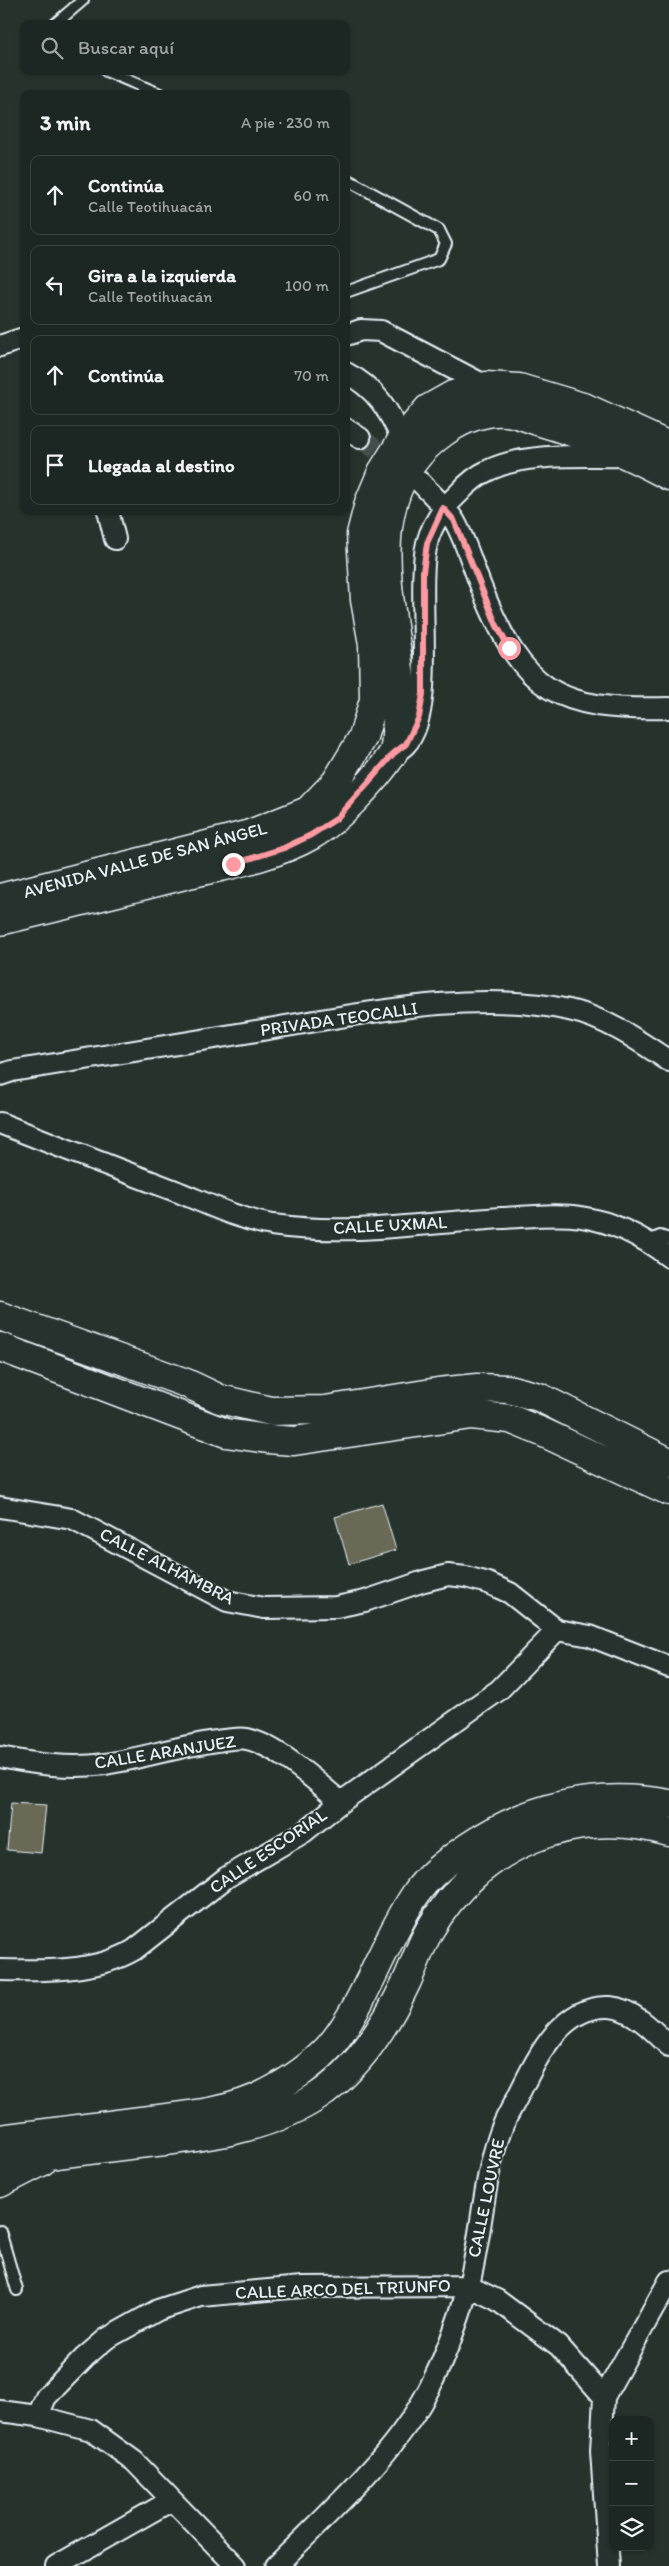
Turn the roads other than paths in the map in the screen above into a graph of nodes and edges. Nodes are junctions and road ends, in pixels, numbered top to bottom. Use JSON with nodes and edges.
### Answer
{"nodes":[{"id":1,"x":84,"y":0,"type":"edge"},
{"id":2,"x":60,"y":20,"type":"edge"},
{"id":3,"x":115,"y":75,"type":"edge"},
{"id":4,"x":151,"y":90,"type":"edge"},
{"id":5,"x":350,"y":181,"type":"edge"},
{"id":6,"x":350,"y":291,"type":"edge"},
{"id":7,"x":350,"y":334,"type":"edge"},
{"id":8,"x":20,"y":339,"type":"edge"},
{"id":9,"x":0,"y":346,"type":"edge"},
{"id":10,"x":350,"y":376,"type":"edge"},
{"id":11,"x":486,"y":386,"type":"junction"},
{"id":12,"x":453,"y":394,"type":"junction"},
{"id":13,"x":465,"y":419,"type":"junction"},
{"id":14,"x":402,"y":440,"type":"junction"},
{"id":15,"x":669,"y":446,"type":"edge"},
{"id":16,"x":631,"y":456,"type":"junction"},
{"id":17,"x":669,"y":476,"type":"edge"},
{"id":18,"x":420,"y":482,"type":"dead end"},
{"id":19,"x":443,"y":508,"type":"junction"},
{"id":20,"x":109,"y":515,"type":"edge"},
{"id":21,"x":115,"y":540,"type":"dead end"},
{"id":22,"x":669,"y":708,"type":"edge"},
{"id":23,"x":394,"y":753,"type":"junction"},
{"id":24,"x":345,"y":791,"type":"junction"},
{"id":25,"x":0,"y":898,"type":"edge"},
{"id":26,"x":0,"y":921,"type":"edge"},
{"id":27,"x":669,"y":1061,"type":"edge"},
{"id":28,"x":0,"y":1075,"type":"edge"},
{"id":29,"x":0,"y":1124,"type":"edge"},
{"id":30,"x":669,"y":1239,"type":"edge"},
{"id":31,"x":648,"y":1241,"type":"junction"},
{"id":32,"x":669,"y":1257,"type":"edge"},
{"id":33,"x":0,"y":1316,"type":"edge"},
{"id":34,"x":0,"y":1347,"type":"edge"},
{"id":35,"x":669,"y":1462,"type":"edge"},
{"id":36,"x":669,"y":1491,"type":"edge"},
{"id":37,"x":0,"y":1507,"type":"edge"},
{"id":38,"x":556,"y":1630,"type":"junction"},
{"id":39,"x":669,"y":1667,"type":"edge"},
{"id":40,"x":0,"y":1757,"type":"edge"},
{"id":41,"x":341,"y":1802,"type":"junction"},
{"id":42,"x":669,"y":1804,"type":"edge"},
{"id":43,"x":669,"y":1832,"type":"edge"},
{"id":44,"x":0,"y":1970,"type":"edge"},
{"id":45,"x":669,"y":2046,"type":"edge"},
{"id":46,"x":0,"y":2139,"type":"edge"},
{"id":47,"x":54,"y":2154,"type":"junction"},
{"id":48,"x":0,"y":2161,"type":"edge"},
{"id":49,"x":0,"y":2184,"type":"edge"},
{"id":50,"x":0,"y":2231,"type":"edge"},
{"id":51,"x":669,"y":2281,"type":"edge"},
{"id":52,"x":468,"y":2286,"type":"junction"},
{"id":53,"x":16,"y":2290,"type":"dead end"},
{"id":54,"x":604,"y":2397,"type":"junction"},
{"id":55,"x":0,"y":2411,"type":"edge"},
{"id":56,"x":38,"y":2416,"type":"junction"},
{"id":57,"x":172,"y":2500,"type":"junction"},
{"id":58,"x":56,"y":2566,"type":"edge"},
{"id":59,"x":236,"y":2566,"type":"edge"},
{"id":60,"x":276,"y":2566,"type":"edge"},
{"id":61,"x":609,"y":2566,"type":"edge"}],
"edges":[{"from":1,"to":2,"type":"lane"},
{"from":3,"to":4,"type":"lane"},
{"from":5,"to":6,"type":"lane"},
{"from":7,"to":11,"type":"street"},
{"from":8,"to":9,"type":"street"},
{"from":10,"to":14,"type":"street"},
{"from":11,"to":12,"type":"street","name":"AVENIDA VALLE DE SAN ÁNGEL"},
{"from":11,"to":15,"type":"street","name":"AVENIDA VALLE DE SAN ÁNGEL"},
{"from":12,"to":13,"type":"street"},
{"from":12,"to":14,"type":"street","name":"AVENIDA VALLE DE SAN ÁNGEL"},
{"from":13,"to":16,"type":"street"},
{"from":13,"to":23,"type":"street"},
{"from":14,"to":24,"type":"street","name":"AVENIDA VALLE DE SAN ÁNGEL"},
{"from":16,"to":17,"type":"street"},
{"from":16,"to":19,"type":"street"},
{"from":18,"to":19,"type":"street"},
{"from":19,"to":22,"type":"street"},
{"from":19,"to":23,"type":"street"},
{"from":20,"to":21,"type":"street"},
{"from":23,"to":24,"type":"street","name":"AVENIDA VALLE DE SAN ÁNGEL"},
{"from":24,"to":25,"type":"street","name":"AVENIDA VALLE DE SAN ÁNGEL"},
{"from":24,"to":26,"type":"street","name":"AVENIDA VALLE DE SAN ÁNGEL"},
{"from":27,"to":28,"type":"street","name":"PRIVADA TEOCALLI"},
{"from":29,"to":31,"type":"street","name":"CALLE UXMAL"},
{"from":30,"to":31,"type":"lane"},
{"from":31,"to":32,"type":"street","name":"CALLE UXMAL"},
{"from":33,"to":35,"type":"street"},
{"from":34,"to":36,"type":"street"},
{"from":37,"to":38,"type":"street","name":"CALLE ALHAMBRA"},
{"from":38,"to":39,"type":"street","name":"CALLE ALHAMBRA"},
{"from":38,"to":41,"type":"street","name":"CALLE ESCORIAL"},
{"from":40,"to":41,"type":"street","name":"CALLE ARANJUEZ"},
{"from":41,"to":44,"type":"street","name":"CALLE ESCORIAL"},
{"from":42,"to":46,"type":"street"},
{"from":43,"to":47,"type":"street"},
{"from":45,"to":52,"type":"street","name":"CALLE LOUVRE"},
{"from":47,"to":48,"type":"street"},
{"from":47,"to":49,"type":"street"},
{"from":50,"to":53,"type":"lane"},
{"from":51,"to":54,"type":"street"},
{"from":52,"to":54,"type":"street","name":"CALLE ARCO DEL TRIUNFO"},
{"from":52,"to":56,"type":"street","name":"CALLE ARCO DEL TRIUNFO"},
{"from":52,"to":60,"type":"street","name":"CALLE LOUVRE"},
{"from":54,"to":61,"type":"street"},
{"from":55,"to":56,"type":"street"},
{"from":56,"to":57,"type":"street"},
{"from":57,"to":58,"type":"street"},
{"from":57,"to":59,"type":"street"}]}
